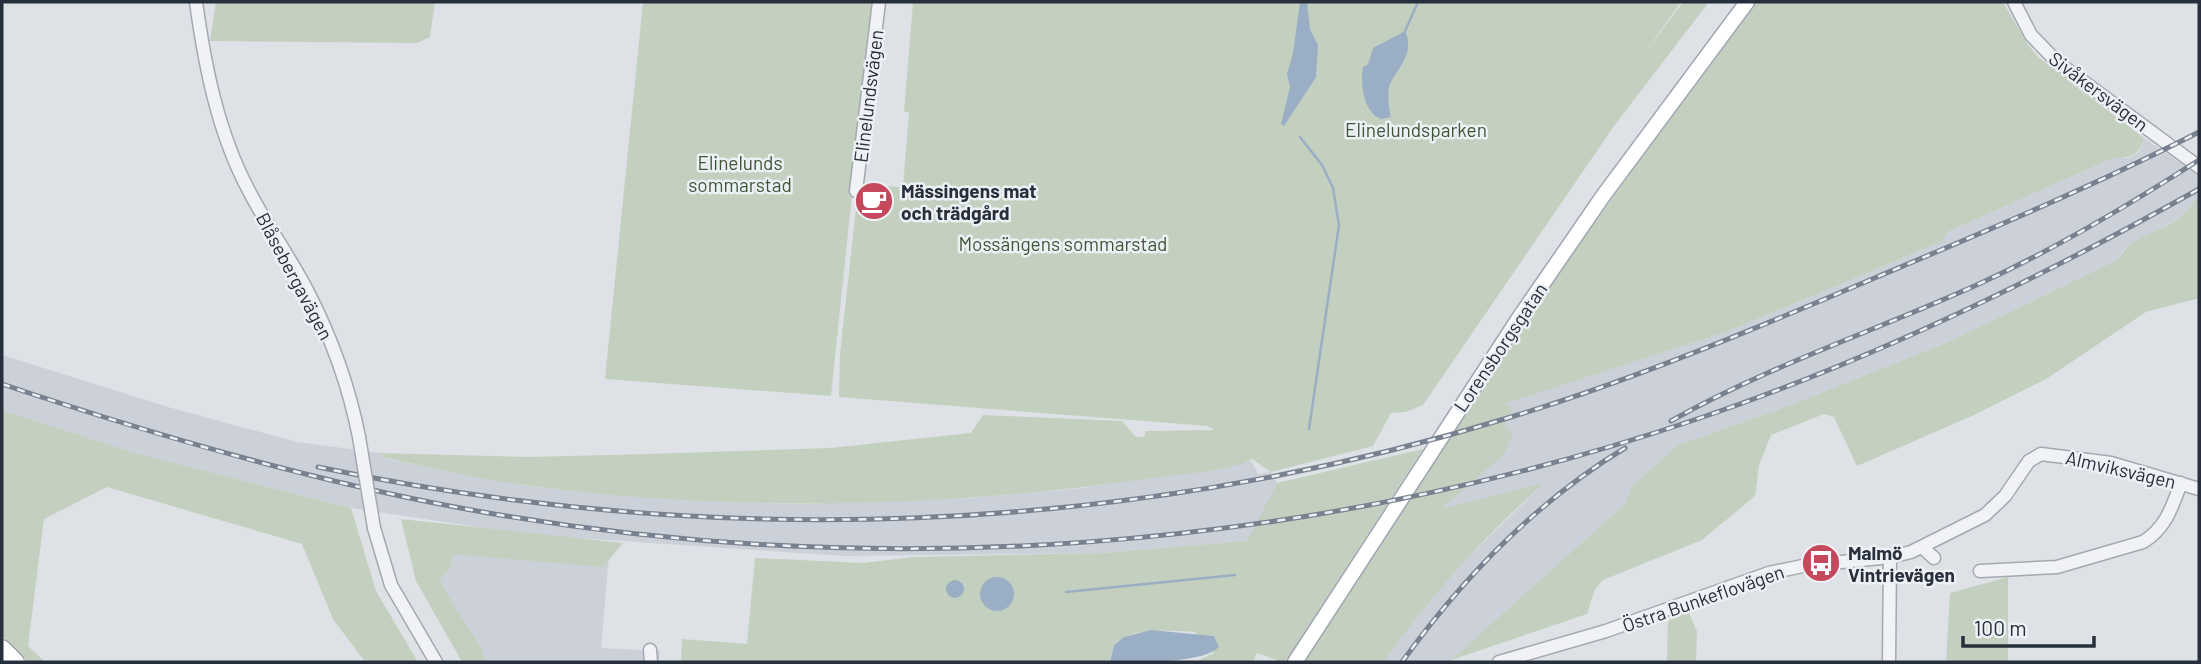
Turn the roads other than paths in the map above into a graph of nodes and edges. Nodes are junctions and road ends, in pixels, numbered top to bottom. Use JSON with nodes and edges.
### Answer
{"nodes":[{"id":1,"x":196,"y":2,"type":"edge"},
{"id":2,"x":879,"y":2,"type":"edge"},
{"id":3,"x":1741,"y":2,"type":"edge"},
{"id":4,"x":1747,"y":2,"type":"edge"},
{"id":5,"x":2014,"y":2,"type":"edge"},
{"id":6,"x":1718,"y":41,"type":"junction"},
{"id":7,"x":2199,"y":167,"type":"edge"},
{"id":8,"x":856,"y":191,"type":"dead end"},
{"id":9,"x":2041,"y":454,"type":"joint"},
{"id":10,"x":2181,"y":483,"type":"junction"},
{"id":11,"x":2199,"y":489,"type":"edge"},
{"id":12,"x":1922,"y":547,"type":"junction"},
{"id":13,"x":1890,"y":557,"type":"junction"},
{"id":14,"x":1934,"y":558,"type":"dead end"},
{"id":15,"x":1980,"y":571,"type":"dead end"},
{"id":16,"x":417,"y":629,"type":"junction"},
{"id":17,"x":2,"y":649,"type":"edge"},
{"id":18,"x":15,"y":662,"type":"edge"},
{"id":19,"x":436,"y":662,"type":"edge"},
{"id":20,"x":443,"y":662,"type":"edge"},
{"id":21,"x":1295,"y":662,"type":"edge"},
{"id":22,"x":1499,"y":662,"type":"edge"},
{"id":23,"x":1889,"y":662,"type":"edge"}],
"edges":[{"from":1,"to":16,"type":"street","name":"Blåsebergavägen","bridge":true},
{"from":2,"to":8,"type":"street","name":"Elinelundsvägen"},
{"from":3,"to":6,"type":"main road","name":"Lorensborgsgatan"},
{"from":4,"to":6,"type":"main road","name":"Lorensborgsgatan"},
{"from":5,"to":7,"type":"street","name":"Sivåkersvägen"},
{"from":6,"to":21,"type":"main road","name":"Lorensborgsgatan"},
{"from":9,"to":10,"type":"street","name":"Almviksvägen"},
{"from":9,"to":12,"type":"street","name":"Östra Bunkeflovägen"},
{"from":10,"to":11,"type":"street","name":"Almviksvägen"},
{"from":10,"to":15,"type":"street"},
{"from":12,"to":13,"type":"street","name":"Östra Bunkeflovägen"},
{"from":12,"to":14,"type":"street"},
{"from":13,"to":22,"type":"street","name":"Östra Bunkeflovägen"},
{"from":13,"to":23,"type":"street"},
{"from":16,"to":19,"type":"street","name":"Blåsebergavägen"},
{"from":16,"to":20,"type":"street","name":"Blåsebergavägen"},
{"from":17,"to":18,"type":"highway"}]}
